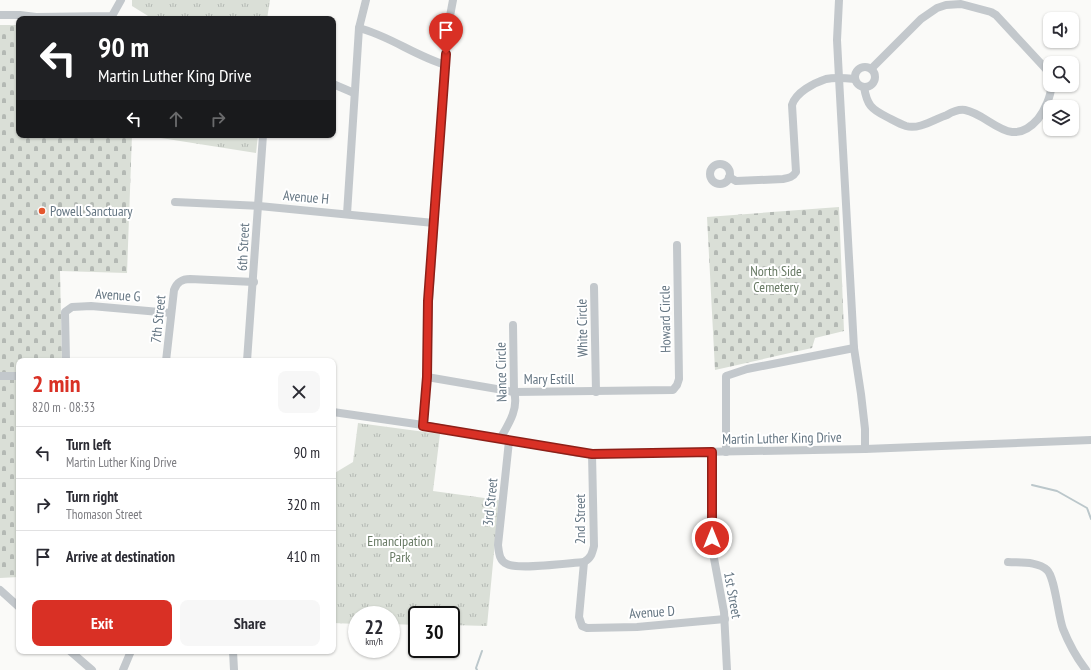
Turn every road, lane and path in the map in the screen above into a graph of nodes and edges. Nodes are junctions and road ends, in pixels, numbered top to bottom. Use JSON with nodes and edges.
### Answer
{"nodes":[{"id":1,"x":121,"y":0,"type":"edge"},
{"id":2,"x":366,"y":0,"type":"edge"},
{"id":3,"x":453,"y":0,"type":"edge"},
{"id":4,"x":839,"y":0,"type":"edge"},
{"id":5,"x":0,"y":16,"type":"edge"},
{"id":6,"x":28,"y":16,"type":"edge"},
{"id":7,"x":112,"y":16,"type":"edge"},
{"id":8,"x":359,"y":28,"type":"junction"},
{"id":9,"x":446,"y":65,"type":"junction"},
{"id":10,"x":1043,"y":67,"type":"edge"},
{"id":11,"x":871,"y":69,"type":"junction"},
{"id":12,"x":839,"y":78,"type":"junction"},
{"id":13,"x":855,"y":78,"type":"junction"},
{"id":14,"x":336,"y":85,"type":"edge"},
{"id":15,"x":864,"y":87,"type":"junction"},
{"id":16,"x":1051,"y":92,"type":"edge"},
{"id":17,"x":354,"y":93,"type":"junction"},
{"id":18,"x":264,"y":138,"type":"edge"},
{"id":19,"x":729,"y":177,"type":"dead end"},
{"id":20,"x":175,"y":202,"type":"dead end"},
{"id":21,"x":259,"y":206,"type":"junction"},
{"id":22,"x":347,"y":214,"type":"junction"},
{"id":23,"x":434,"y":223,"type":"junction"},
{"id":24,"x":677,"y":245,"type":"dead end"},
{"id":25,"x":254,"y":282,"type":"junction"},
{"id":26,"x":594,"y":287,"type":"dead end"},
{"id":27,"x":171,"y":313,"type":"junction"},
{"id":28,"x":513,"y":325,"type":"dead end"},
{"id":29,"x":854,"y":348,"type":"junction"},
{"id":30,"x":66,"y":358,"type":"edge"},
{"id":31,"x":166,"y":358,"type":"edge"},
{"id":32,"x":247,"y":358,"type":"edge"},
{"id":33,"x":0,"y":376,"type":"edge"},
{"id":34,"x":16,"y":376,"type":"edge"},
{"id":35,"x":427,"y":377,"type":"junction"},
{"id":36,"x":673,"y":390,"type":"joint"},
{"id":37,"x":514,"y":392,"type":"junction"},
{"id":38,"x":596,"y":392,"type":"junction"},
{"id":39,"x":336,"y":412,"type":"edge"},
{"id":40,"x":423,"y":426,"type":"junction"},
{"id":41,"x":500,"y":439,"type":"junction"},
{"id":42,"x":1091,"y":440,"type":"edge"},
{"id":43,"x":509,"y":441,"type":"junction"},
{"id":44,"x":865,"y":449,"type":"junction"},
{"id":45,"x":712,"y":452,"type":"junction"},
{"id":46,"x":726,"y":452,"type":"junction"},
{"id":47,"x":592,"y":454,"type":"junction"},
{"id":48,"x":584,"y":562,"type":"junction"},
{"id":49,"x":1008,"y":562,"type":"dead end"},
{"id":50,"x":0,"y":590,"type":"edge"},
{"id":51,"x":16,"y":604,"type":"edge"},
{"id":52,"x":724,"y":619,"type":"junction"},
{"id":53,"x":582,"y":626,"type":"joint"},
{"id":54,"x":73,"y":654,"type":"edge"},
{"id":55,"x":130,"y":654,"type":"edge"},
{"id":56,"x":233,"y":654,"type":"edge"},
{"id":57,"x":92,"y":670,"type":"edge"},
{"id":58,"x":123,"y":670,"type":"edge"},
{"id":59,"x":234,"y":670,"type":"edge"},
{"id":60,"x":727,"y":670,"type":"edge"},
{"id":61,"x":1086,"y":670,"type":"edge"}],
"edges":[{"from":1,"to":7,"type":"street"},
{"from":2,"to":8,"type":"street"},
{"from":3,"to":9,"type":"street"},
{"from":4,"to":12,"type":"street"},
{"from":5,"to":6,"type":"street"},
{"from":8,"to":9,"type":"street"},
{"from":8,"to":17,"type":"street"},
{"from":9,"to":23,"type":"street"},
{"from":10,"to":11,"type":"street"},
{"from":11,"to":13,"type":"street"},
{"from":11,"to":15,"type":"street"},
{"from":12,"to":13,"type":"street"},
{"from":12,"to":19,"type":"street"},
{"from":12,"to":29,"type":"street"},
{"from":13,"to":15,"type":"street"},
{"from":14,"to":17,"type":"street"},
{"from":15,"to":16,"type":"street"},
{"from":17,"to":22,"type":"street"},
{"from":18,"to":21,"type":"street","name":"6th Street"},
{"from":20,"to":21,"type":"street","name":"Avenue H"},
{"from":21,"to":22,"type":"street","name":"Avenue H"},
{"from":21,"to":25,"type":"street","name":"6th Street"},
{"from":22,"to":23,"type":"street","name":"Avenue H"},
{"from":23,"to":35,"type":"street"},
{"from":24,"to":36,"type":"street","name":"Howard Circle"},
{"from":25,"to":27,"type":"street","name":"7th Street"},
{"from":25,"to":32,"type":"street","name":"6th Street"},
{"from":26,"to":38,"type":"street","name":"White Circle"},
{"from":27,"to":30,"type":"street","name":"Avenue G"},
{"from":27,"to":31,"type":"street","name":"7th Street"},
{"from":28,"to":37,"type":"street","name":"Nance Circle"},
{"from":29,"to":44,"type":"street"},
{"from":29,"to":46,"type":"street"},
{"from":33,"to":34,"type":"street"},
{"from":35,"to":37,"type":"street","name":"Mary Estill"},
{"from":35,"to":40,"type":"street"},
{"from":36,"to":38,"type":"street","name":"Mary Estill"},
{"from":37,"to":38,"type":"street","name":"Mary Estill"},
{"from":37,"to":41,"type":"street","name":"Nance Circle"},
{"from":39,"to":40,"type":"street","name":"Martin Luther King Drive"},
{"from":40,"to":41,"type":"street","name":"Martin Luther King Drive"},
{"from":41,"to":43,"type":"street","name":"Martin Luther King Drive"},
{"from":42,"to":44,"type":"street","name":"Martin Luther King Drive"},
{"from":43,"to":47,"type":"street","name":"Martin Luther King Drive"},
{"from":43,"to":48,"type":"street","name":"3rd Street"},
{"from":44,"to":46,"type":"street","name":"Martin Luther King Drive"},
{"from":45,"to":46,"type":"street","name":"Martin Luther King Drive"},
{"from":45,"to":47,"type":"street","name":"Martin Luther King Drive"},
{"from":45,"to":52,"type":"street","name":"1st Street"},
{"from":47,"to":48,"type":"street","name":"2nd Street"},
{"from":48,"to":53,"type":"street","name":"2nd Street"},
{"from":49,"to":61,"type":"street"},
{"from":50,"to":51,"type":"street"},
{"from":52,"to":53,"type":"street","name":"Avenue D"},
{"from":52,"to":60,"type":"street","name":"1st Street"},
{"from":54,"to":57,"type":"street"},
{"from":55,"to":58,"type":"street"},
{"from":56,"to":59,"type":"street"}]}
